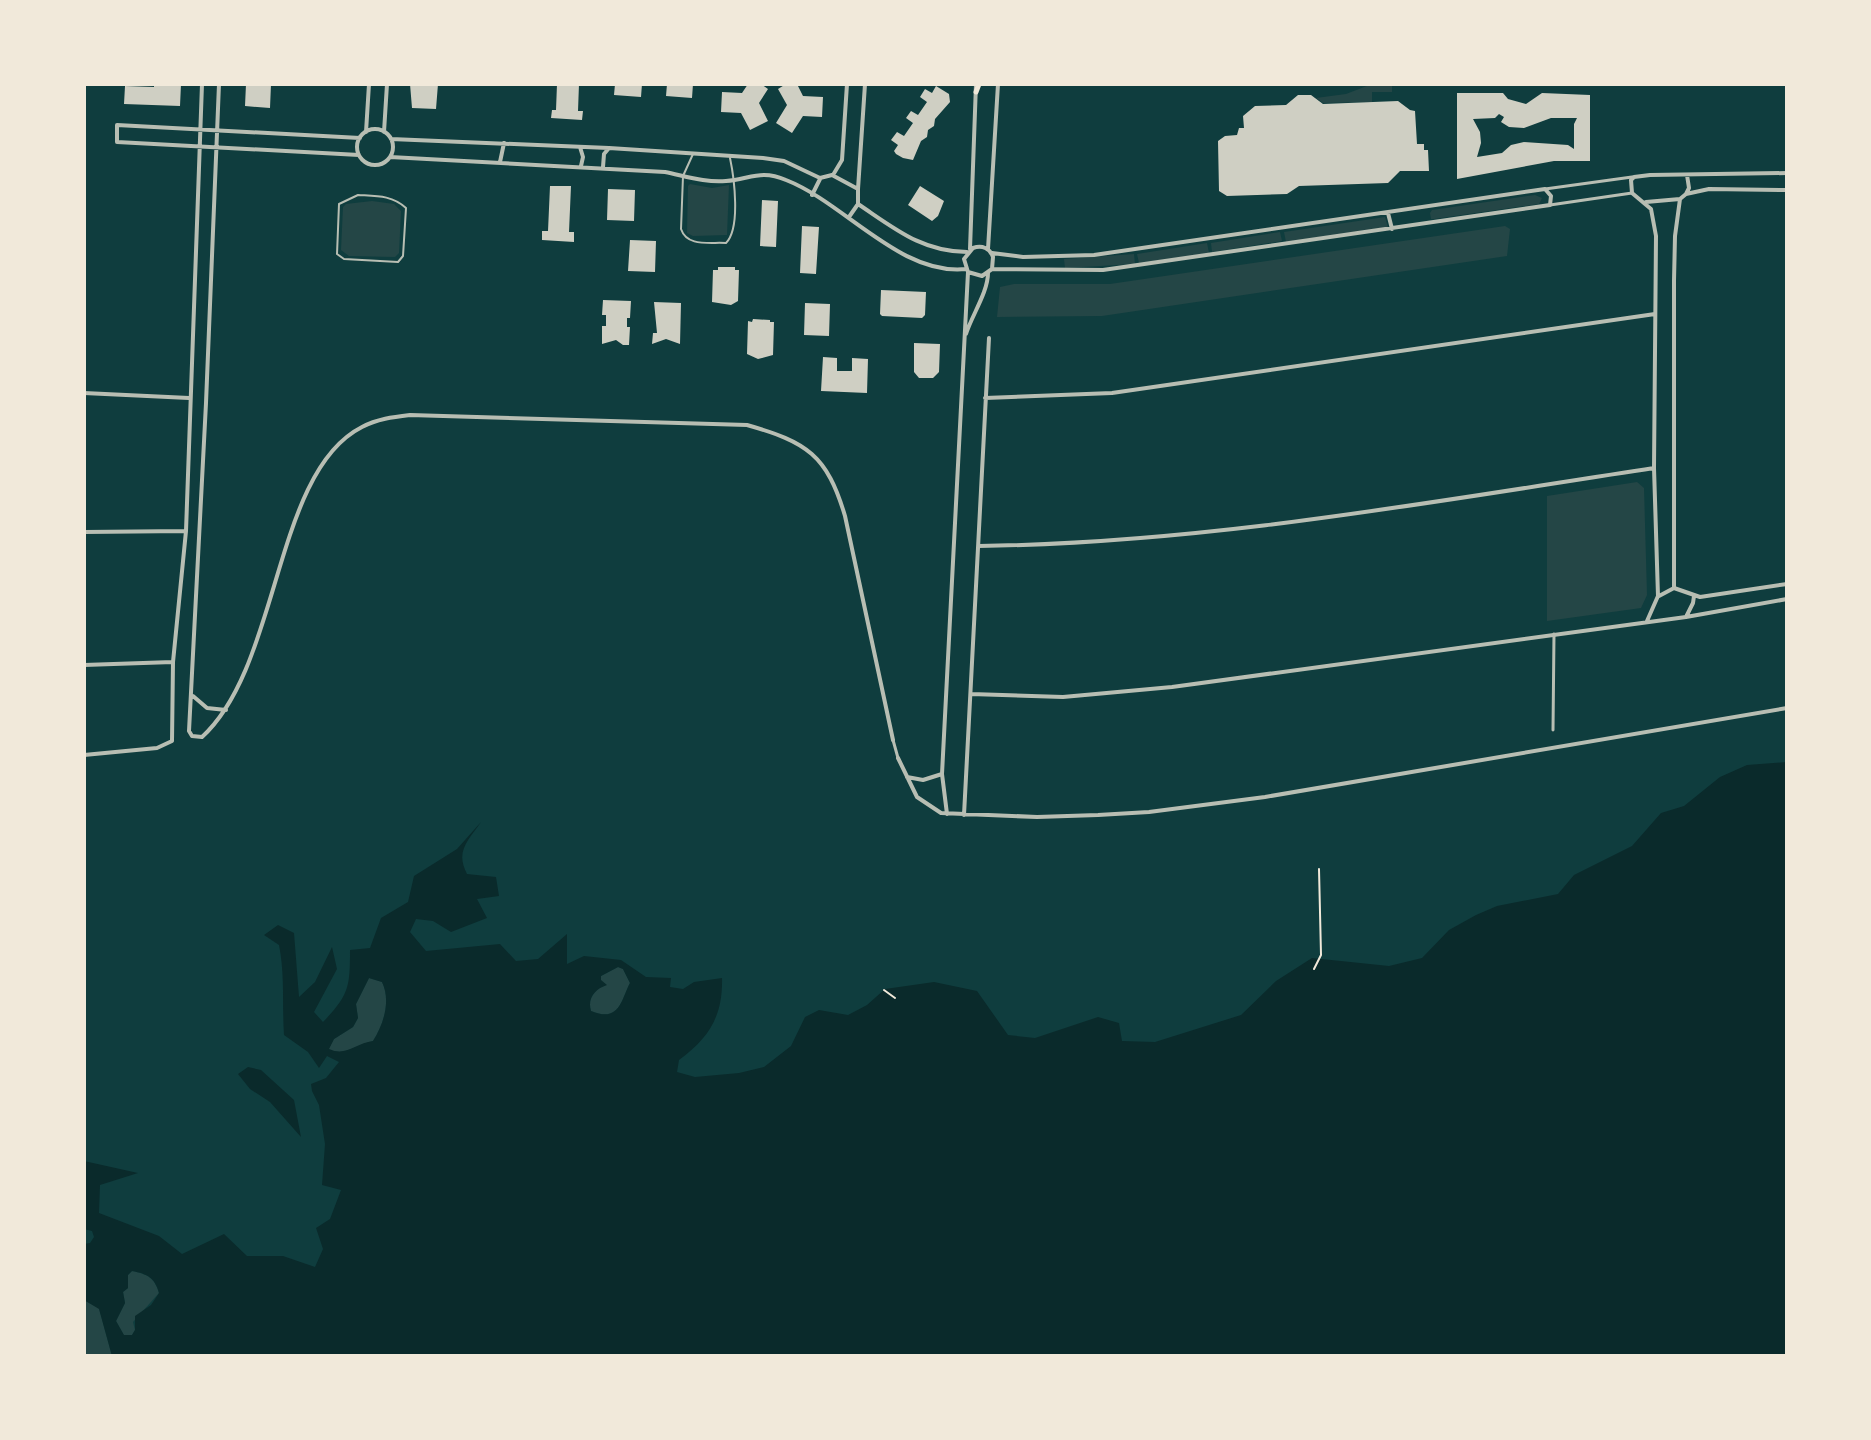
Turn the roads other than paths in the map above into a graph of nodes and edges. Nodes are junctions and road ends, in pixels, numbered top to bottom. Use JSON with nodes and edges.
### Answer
{"nodes":[{"id":1,"x":202,"y":84,"type":"edge"},
{"id":2,"x":219,"y":84,"type":"edge"},
{"id":3,"x":369,"y":84,"type":"edge"},
{"id":4,"x":387,"y":84,"type":"edge"},
{"id":5,"x":847,"y":84,"type":"edge"},
{"id":6,"x":865,"y":84,"type":"edge"},
{"id":7,"x":978,"y":84,"type":"edge"},
{"id":8,"x":998,"y":84,"type":"edge"},
{"id":9,"x":976,"y":92,"type":"joint"},
{"id":10,"x":201,"y":128,"type":"junction"},
{"id":11,"x":217,"y":129,"type":"junction"},
{"id":12,"x":366,"y":132,"type":"junction"},
{"id":13,"x":384,"y":132,"type":"junction"},
{"id":14,"x":360,"y":138,"type":"junction"},
{"id":15,"x":391,"y":139,"type":"junction"},
{"id":16,"x":504,"y":143,"type":"junction"},
{"id":17,"x":200,"y":147,"type":"junction"},
{"id":18,"x":216,"y":147,"type":"junction"},
{"id":19,"x":580,"y":147,"type":"junction"},
{"id":20,"x":609,"y":148,"type":"junction"},
{"id":21,"x":694,"y":153,"type":"junction"},
{"id":22,"x":359,"y":155,"type":"junction"},
{"id":23,"x":730,"y":155,"type":"junction"},
{"id":24,"x":390,"y":157,"type":"junction"},
{"id":25,"x":500,"y":162,"type":"junction"},
{"id":26,"x":581,"y":166,"type":"junction"},
{"id":27,"x":603,"y":168,"type":"junction"},
{"id":28,"x":1787,"y":173,"type":"edge"},
{"id":29,"x":832,"y":175,"type":"junction"},
{"id":30,"x":1687,"y":175,"type":"junction"},
{"id":31,"x":683,"y":176,"type":"junction"},
{"id":32,"x":1634,"y":177,"type":"junction"},
{"id":33,"x":820,"y":178,"type":"junction"},
{"id":34,"x":734,"y":180,"type":"junction"},
{"id":35,"x":858,"y":189,"type":"junction"},
{"id":36,"x":1545,"y":189,"type":"junction"},
{"id":37,"x":1787,"y":190,"type":"edge"},
{"id":38,"x":1632,"y":193,"type":"junction"},
{"id":39,"x":1686,"y":194,"type":"junction"},
{"id":40,"x":812,"y":195,"type":"junction"},
{"id":41,"x":347,"y":198,"type":"joint"},
{"id":42,"x":1680,"y":199,"type":"junction"},
{"id":43,"x":1644,"y":201,"type":"junction"},
{"id":44,"x":858,"y":204,"type":"junction"},
{"id":45,"x":1550,"y":205,"type":"junction"},
{"id":46,"x":1388,"y":213,"type":"junction"},
{"id":47,"x":849,"y":217,"type":"junction"},
{"id":48,"x":1392,"y":229,"type":"junction"},
{"id":49,"x":968,"y":250,"type":"junction"},
{"id":50,"x":990,"y":251,"type":"junction"},
{"id":51,"x":967,"y":271,"type":"junction"},
{"id":52,"x":990,"y":271,"type":"junction"},
{"id":53,"x":1655,"y":314,"type":"junction"},
{"id":54,"x":989,"y":338,"type":"dead end"},
{"id":55,"x":963,"y":340,"type":"junction"},
{"id":56,"x":84,"y":393,"type":"edge"},
{"id":57,"x":189,"y":398,"type":"junction"},
{"id":58,"x":985,"y":398,"type":"junction"},
{"id":59,"x":1654,"y":468,"type":"junction"},
{"id":60,"x":186,"y":531,"type":"junction"},
{"id":61,"x":84,"y":532,"type":"edge"},
{"id":62,"x":979,"y":546,"type":"junction"},
{"id":63,"x":1787,"y":584,"type":"edge"},
{"id":64,"x":1674,"y":588,"type":"junction"},
{"id":65,"x":1658,"y":596,"type":"junction"},
{"id":66,"x":1694,"y":596,"type":"junction"},
{"id":67,"x":1787,"y":599,"type":"edge"},
{"id":68,"x":1686,"y":617,"type":"junction"},
{"id":69,"x":1647,"y":621,"type":"junction"},
{"id":70,"x":1554,"y":634,"type":"junction"},
{"id":71,"x":173,"y":662,"type":"junction"},
{"id":72,"x":84,"y":665,"type":"edge"},
{"id":73,"x":192,"y":694,"type":"junction"},
{"id":74,"x":971,"y":694,"type":"junction"},
{"id":75,"x":1787,"y":708,"type":"edge"},
{"id":76,"x":226,"y":710,"type":"junction"},
{"id":77,"x":1553,"y":730,"type":"dead end"},
{"id":78,"x":893,"y":740,"type":"joint"},
{"id":79,"x":84,"y":755,"type":"edge"},
{"id":80,"x":898,"y":758,"type":"joint"},
{"id":81,"x":942,"y":774,"type":"junction"},
{"id":82,"x":905,"y":776,"type":"junction"},
{"id":83,"x":947,"y":814,"type":"junction"},
{"id":84,"x":964,"y":816,"type":"junction"}],
"edges":[{"from":1,"to":10,"type":"street"},
{"from":2,"to":11,"type":"street"},
{"from":3,"to":12,"type":"street"},
{"from":4,"to":13,"type":"street"},
{"from":5,"to":29,"type":"street"},
{"from":6,"to":35,"type":"street"},
{"from":7,"to":9,"type":"main road"},
{"from":8,"to":50,"type":"street"},
{"from":9,"to":49,"type":"street"},
{"from":10,"to":11,"type":"street"},
{"from":10,"to":17,"type":"street"},
{"from":10,"to":17,"type":"street"},
{"from":11,"to":14,"type":"street"},
{"from":11,"to":18,"type":"street"},
{"from":12,"to":13,"type":"street"},
{"from":12,"to":14,"type":"street"},
{"from":13,"to":15,"type":"street"},
{"from":14,"to":22,"type":"street"},
{"from":15,"to":16,"type":"street"},
{"from":15,"to":24,"type":"street"},
{"from":16,"to":19,"type":"street"},
{"from":16,"to":25,"type":"street"},
{"from":17,"to":18,"type":"street"},
{"from":17,"to":57,"type":"street"},
{"from":18,"to":22,"type":"street"},
{"from":18,"to":73,"type":"street"},
{"from":19,"to":20,"type":"street"},
{"from":19,"to":26,"type":"street"},
{"from":20,"to":21,"type":"street"},
{"from":20,"to":27,"type":"street"},
{"from":21,"to":23,"type":"street"},
{"from":21,"to":31,"type":"lane"},
{"from":22,"to":24,"type":"street"},
{"from":23,"to":33,"type":"street"},
{"from":23,"to":34,"type":"lane"},
{"from":24,"to":25,"type":"street"},
{"from":25,"to":26,"type":"street"},
{"from":26,"to":27,"type":"street"},
{"from":27,"to":31,"type":"street"},
{"from":28,"to":30,"type":"street"},
{"from":29,"to":33,"type":"street"},
{"from":29,"to":35,"type":"street"},
{"from":30,"to":32,"type":"street"},
{"from":30,"to":39,"type":"street"},
{"from":31,"to":34,"type":"street"},
{"from":31,"to":34,"type":"lane"},
{"from":32,"to":36,"type":"street"},
{"from":32,"to":38,"type":"street"},
{"from":33,"to":40,"type":"street"},
{"from":34,"to":40,"type":"street"},
{"from":35,"to":44,"type":"street"},
{"from":36,"to":45,"type":"street"},
{"from":36,"to":46,"type":"street"},
{"from":37,"to":39,"type":"street"},
{"from":38,"to":43,"type":"street"},
{"from":38,"to":45,"type":"street"},
{"from":39,"to":42,"type":"street"},
{"from":40,"to":47,"type":"street"},
{"from":41,"to":41,"type":"lane"},
{"from":42,"to":43,"type":"street"},
{"from":42,"to":64,"type":"street"},
{"from":43,"to":53,"type":"street"},
{"from":44,"to":47,"type":"street"},
{"from":44,"to":49,"type":"street"},
{"from":45,"to":48,"type":"street"},
{"from":46,"to":48,"type":"street"},
{"from":46,"to":50,"type":"street"},
{"from":47,"to":51,"type":"street"},
{"from":48,"to":52,"type":"street"},
{"from":49,"to":50,"type":"street"},
{"from":49,"to":51,"type":"street"},
{"from":50,"to":52,"type":"street"},
{"from":51,"to":52,"type":"street"},
{"from":51,"to":55,"type":"street"},
{"from":52,"to":55,"type":"street"},
{"from":53,"to":58,"type":"street"},
{"from":53,"to":59,"type":"street"},
{"from":54,"to":58,"type":"street"},
{"from":55,"to":81,"type":"street"},
{"from":56,"to":57,"type":"street"},
{"from":57,"to":60,"type":"street"},
{"from":58,"to":62,"type":"street"},
{"from":59,"to":62,"type":"street"},
{"from":59,"to":65,"type":"street"},
{"from":60,"to":61,"type":"street"},
{"from":60,"to":71,"type":"street"},
{"from":62,"to":74,"type":"street"},
{"from":63,"to":66,"type":"street"},
{"from":64,"to":65,"type":"street"},
{"from":64,"to":66,"type":"street"},
{"from":65,"to":69,"type":"street"},
{"from":66,"to":68,"type":"street"},
{"from":67,"to":68,"type":"street"},
{"from":68,"to":69,"type":"street"},
{"from":69,"to":70,"type":"street"},
{"from":70,"to":74,"type":"street"},
{"from":70,"to":77,"type":"street"},
{"from":71,"to":72,"type":"street"},
{"from":71,"to":79,"type":"street"},
{"from":73,"to":76,"type":"street"},
{"from":73,"to":76,"type":"street"},
{"from":74,"to":84,"type":"street"},
{"from":75,"to":84,"type":"street"},
{"from":76,"to":78,"type":"street"},
{"from":78,"to":80,"type":"street"},
{"from":80,"to":82,"type":"street"},
{"from":81,"to":82,"type":"street"},
{"from":81,"to":83,"type":"street"},
{"from":82,"to":83,"type":"street"},
{"from":83,"to":84,"type":"street"}]}
